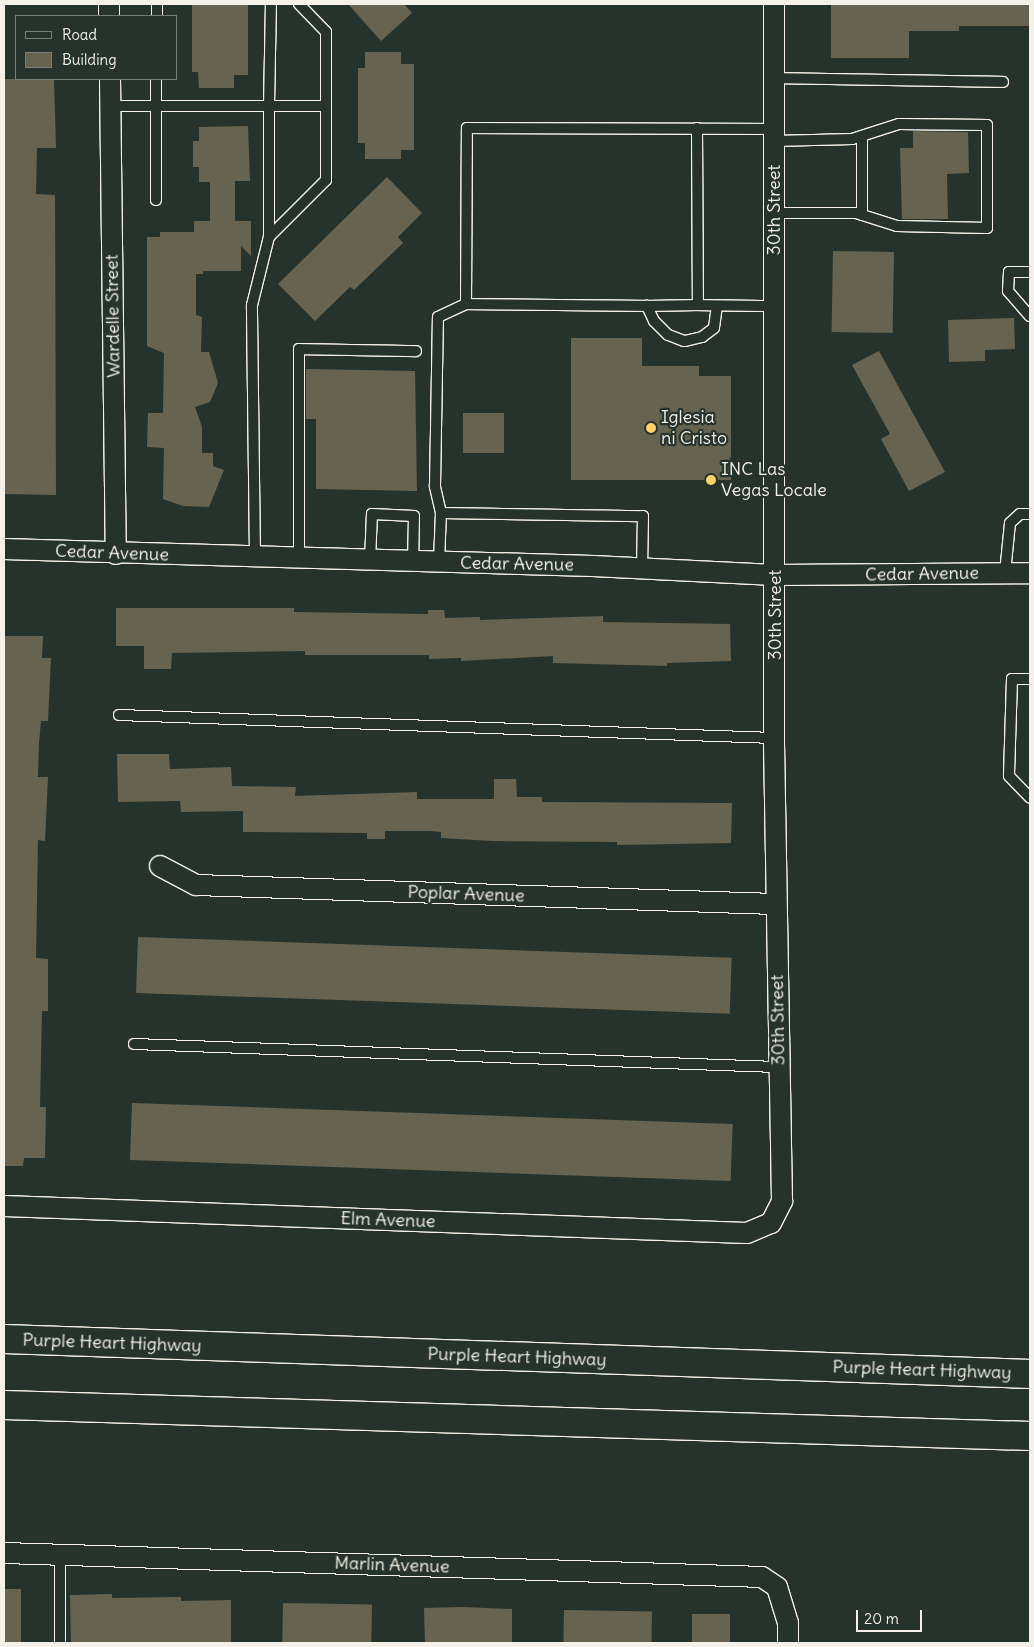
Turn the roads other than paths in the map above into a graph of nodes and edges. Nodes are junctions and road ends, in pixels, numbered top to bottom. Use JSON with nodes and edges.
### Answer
{"nodes":[{"id":1,"x":271,"y":4,"type":"edge"},
{"id":2,"x":299,"y":4,"type":"edge"},
{"id":3,"x":774,"y":4,"type":"edge"},
{"id":4,"x":774,"y":78,"type":"junction"},
{"id":5,"x":110,"y":80,"type":"edge"},
{"id":6,"x":156,"y":80,"type":"edge"},
{"id":7,"x":1003,"y":82,"type":"dead end"},
{"id":8,"x":156,"y":104,"type":"junction"},
{"id":9,"x":110,"y":106,"type":"junction"},
{"id":10,"x":269,"y":106,"type":"junction"},
{"id":11,"x":326,"y":106,"type":"junction"},
{"id":12,"x":697,"y":128,"type":"junction"},
{"id":13,"x":774,"y":135,"type":"junction"},
{"id":14,"x":862,"y":136,"type":"junction"},
{"id":15,"x":156,"y":200,"type":"dead end"},
{"id":16,"x":774,"y":212,"type":"junction"},
{"id":17,"x":862,"y":215,"type":"junction"},
{"id":18,"x":270,"y":237,"type":"junction"},
{"id":19,"x":1030,"y":272,"type":"edge"},
{"id":20,"x":466,"y":304,"type":"junction"},
{"id":21,"x":698,"y":305,"type":"junction"},
{"id":22,"x":647,"y":306,"type":"junction"},
{"id":23,"x":718,"y":306,"type":"junction"},
{"id":24,"x":774,"y":306,"type":"junction"},
{"id":25,"x":1030,"y":316,"type":"edge"},
{"id":26,"x":416,"y":351,"type":"dead end"},
{"id":27,"x":441,"y":513,"type":"junction"},
{"id":28,"x":1030,"y":514,"type":"edge"},
{"id":29,"x":4,"y":549,"type":"edge"},
{"id":30,"x":116,"y":554,"type":"junction"},
{"id":31,"x":255,"y":558,"type":"junction"},
{"id":32,"x":299,"y":559,"type":"junction"},
{"id":33,"x":370,"y":561,"type":"junction"},
{"id":34,"x":413,"y":562,"type":"junction"},
{"id":35,"x":438,"y":562,"type":"junction"},
{"id":36,"x":642,"y":569,"type":"junction"},
{"id":37,"x":1005,"y":573,"type":"junction"},
{"id":38,"x":1030,"y":573,"type":"edge"},
{"id":39,"x":775,"y":575,"type":"junction"},
{"id":40,"x":1030,"y":679,"type":"edge"},
{"id":41,"x":119,"y":715,"type":"dead end"},
{"id":42,"x":774,"y":738,"type":"junction"},
{"id":43,"x":1030,"y":798,"type":"edge"},
{"id":44,"x":160,"y":866,"type":"dead end"},
{"id":45,"x":776,"y":904,"type":"junction"},
{"id":46,"x":134,"y":1044,"type":"dead end"},
{"id":47,"x":778,"y":1067,"type":"junction"},
{"id":48,"x":4,"y":1206,"type":"edge"},
{"id":49,"x":771,"y":1223,"type":"joint"},
{"id":50,"x":4,"y":1339,"type":"edge"},
{"id":51,"x":1030,"y":1374,"type":"edge"},
{"id":52,"x":4,"y":1405,"type":"edge"},
{"id":53,"x":1030,"y":1436,"type":"edge"},
{"id":54,"x":4,"y":1553,"type":"edge"},
{"id":55,"x":60,"y":1555,"type":"junction"},
{"id":56,"x":60,"y":1643,"type":"edge"},
{"id":57,"x":788,"y":1643,"type":"edge"}],
"edges":[{"from":1,"to":10,"type":"lane"},
{"from":2,"to":11,"type":"lane"},
{"from":3,"to":4,"type":"street","name":"30th Street"},
{"from":4,"to":7,"type":"lane"},
{"from":4,"to":13,"type":"street","name":"30th Street"},
{"from":5,"to":9,"type":"street","name":"Wardelle Street"},
{"from":6,"to":8,"type":"lane"},
{"from":8,"to":9,"type":"lane"},
{"from":8,"to":10,"type":"lane"},
{"from":8,"to":15,"type":"lane"},
{"from":9,"to":30,"type":"street","name":"Wardelle Street"},
{"from":10,"to":11,"type":"lane"},
{"from":10,"to":18,"type":"lane"},
{"from":11,"to":18,"type":"lane"},
{"from":12,"to":13,"type":"lane"},
{"from":12,"to":20,"type":"lane"},
{"from":12,"to":21,"type":"lane"},
{"from":13,"to":14,"type":"lane"},
{"from":13,"to":16,"type":"street","name":"30th Street"},
{"from":14,"to":17,"type":"lane"},
{"from":14,"to":17,"type":"lane"},
{"from":16,"to":17,"type":"lane"},
{"from":16,"to":24,"type":"street","name":"30th Street"},
{"from":18,"to":31,"type":"lane"},
{"from":19,"to":25,"type":"lane"},
{"from":20,"to":22,"type":"lane"},
{"from":20,"to":27,"type":"lane"},
{"from":21,"to":22,"type":"lane"},
{"from":21,"to":23,"type":"lane"},
{"from":22,"to":23,"type":"lane"},
{"from":23,"to":24,"type":"lane"},
{"from":24,"to":39,"type":"street","name":"30th Street"},
{"from":26,"to":32,"type":"lane"},
{"from":27,"to":35,"type":"lane"},
{"from":27,"to":36,"type":"lane"},
{"from":28,"to":37,"type":"lane"},
{"from":29,"to":30,"type":"street","name":"Cedar Avenue"},
{"from":30,"to":31,"type":"street","name":"Cedar Avenue"},
{"from":31,"to":32,"type":"street","name":"Cedar Avenue"},
{"from":32,"to":33,"type":"street","name":"Cedar Avenue"},
{"from":33,"to":34,"type":"street","name":"Cedar Avenue"},
{"from":33,"to":34,"type":"lane"},
{"from":34,"to":35,"type":"street","name":"Cedar Avenue"},
{"from":35,"to":36,"type":"street","name":"Cedar Avenue"},
{"from":36,"to":39,"type":"street","name":"Cedar Avenue"},
{"from":37,"to":38,"type":"street","name":"Cedar Avenue"},
{"from":37,"to":39,"type":"street","name":"Cedar Avenue"},
{"from":39,"to":42,"type":"street","name":"30th Street"},
{"from":40,"to":43,"type":"lane"},
{"from":41,"to":42,"type":"lane"},
{"from":42,"to":45,"type":"street","name":"30th Street"},
{"from":44,"to":45,"type":"street","name":"Poplar Avenue"},
{"from":45,"to":47,"type":"street","name":"30th Street"},
{"from":46,"to":47,"type":"lane"},
{"from":47,"to":49,"type":"street","name":"30th Street"},
{"from":48,"to":49,"type":"street","name":"Elm Avenue"},
{"from":50,"to":51,"type":"highway","name":"Purple Heart Highway"},
{"from":52,"to":53,"type":"highway"},
{"from":54,"to":55,"type":"street","name":"Marlin Avenue"},
{"from":55,"to":56,"type":"lane"},
{"from":55,"to":57,"type":"street","name":"Marlin Avenue"}]}
